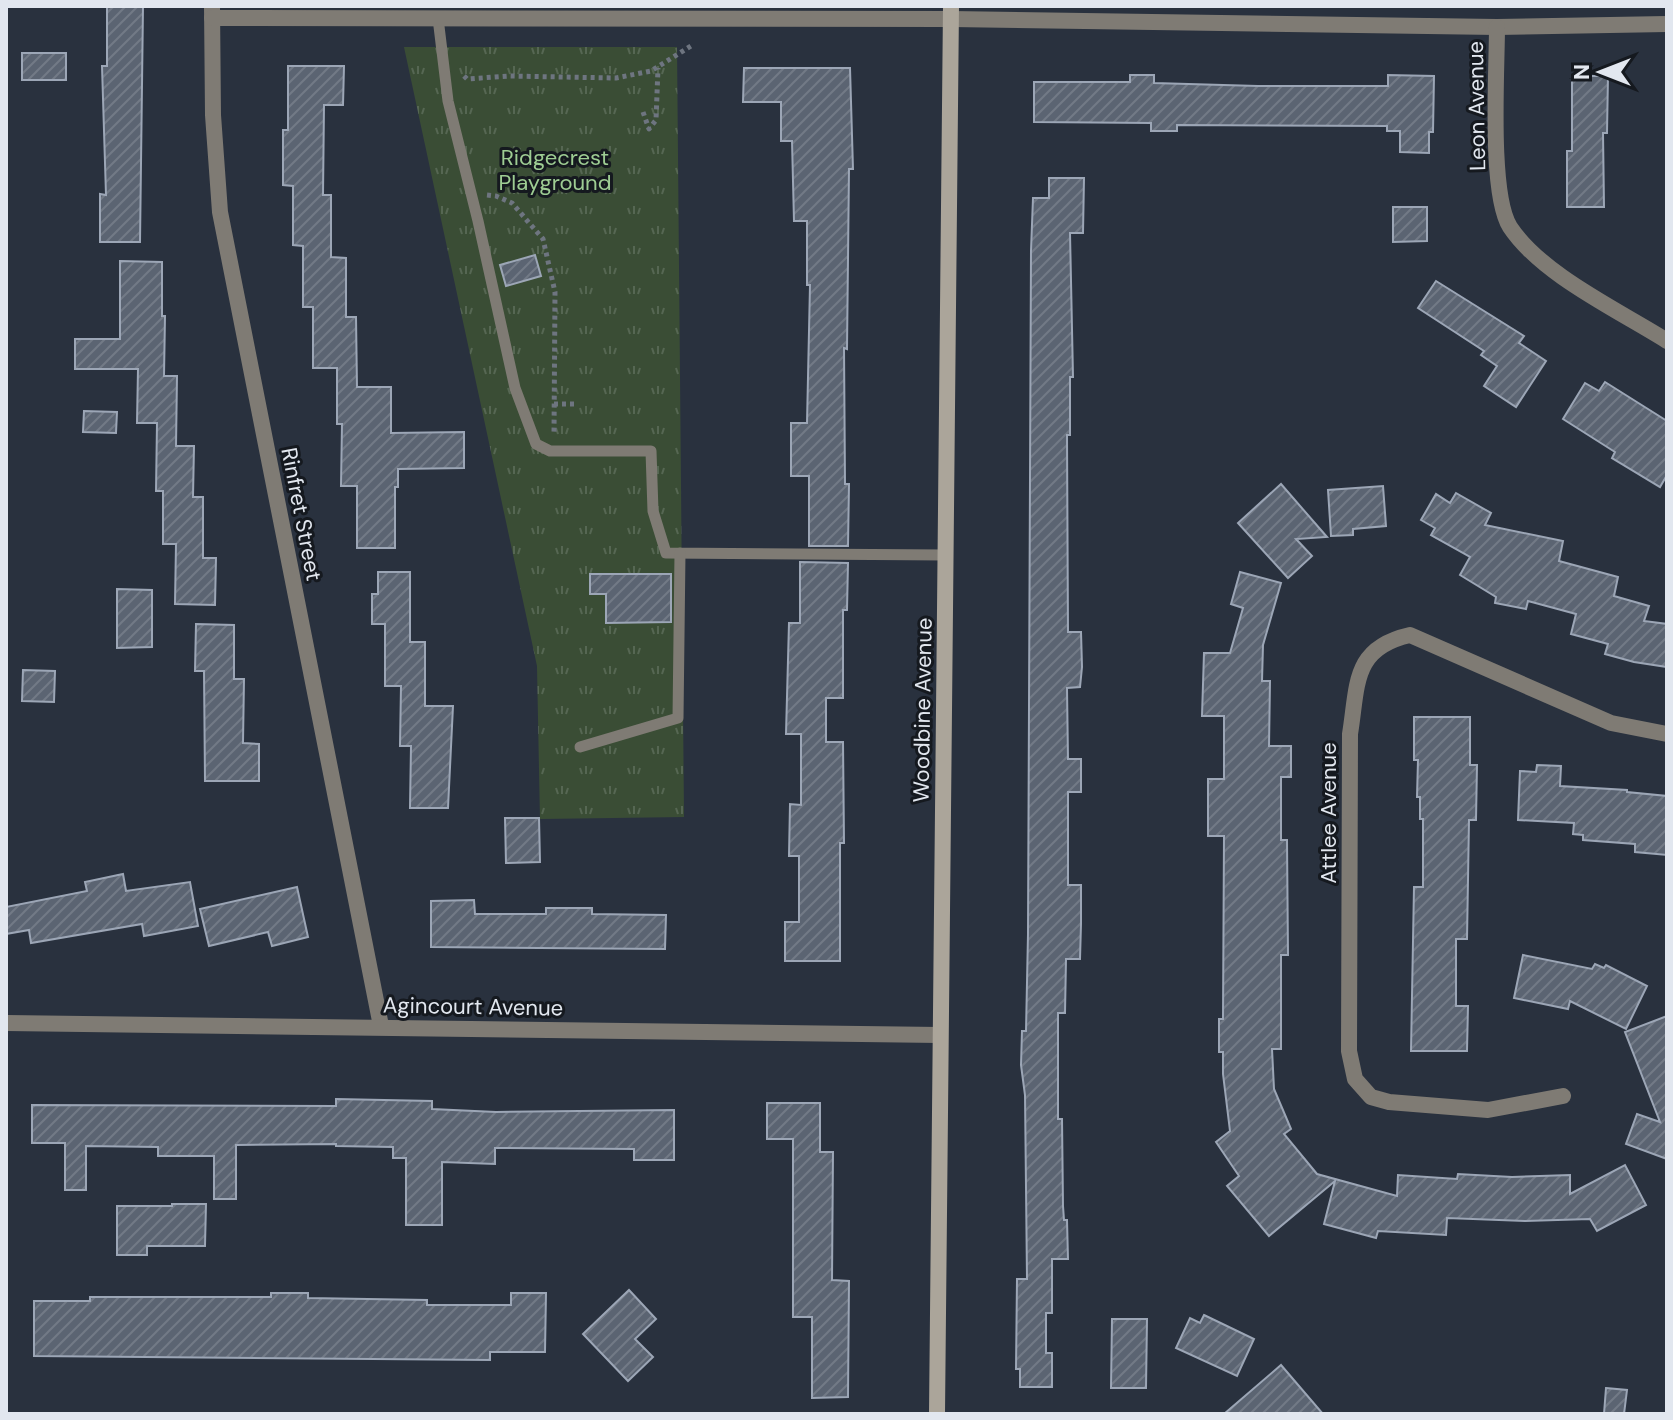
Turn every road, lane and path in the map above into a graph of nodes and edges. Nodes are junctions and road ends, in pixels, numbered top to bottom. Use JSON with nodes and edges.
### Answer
{"nodes":[{"id":1,"x":212,"y":12,"type":"edge"},
{"id":2,"x":951,"y":12,"type":"edge"},
{"id":3,"x":438,"y":18,"type":"junction"},
{"id":4,"x":1667,"y":24,"type":"edge"},
{"id":5,"x":1497,"y":27,"type":"junction"},
{"id":6,"x":691,"y":46,"type":"dead end"},
{"id":7,"x":658,"y":68,"type":"junction"},
{"id":8,"x":456,"y":69,"type":"dead end"},
{"id":9,"x":643,"y":112,"type":"dead end"},
{"id":10,"x":471,"y":194,"type":"junction"},
{"id":11,"x":1667,"y":341,"type":"edge"},
{"id":12,"x":554,"y":404,"type":"junction"},
{"id":13,"x":574,"y":404,"type":"dead end"},
{"id":14,"x":554,"y":439,"type":"dead end"},
{"id":15,"x":680,"y":553,"type":"junction"},
{"id":16,"x":945,"y":555,"type":"junction"},
{"id":17,"x":1667,"y":734,"type":"edge"},
{"id":18,"x":580,"y":747,"type":"dead end"},
{"id":19,"x":6,"y":1023,"type":"edge"},
{"id":20,"x":381,"y":1026,"type":"junction"},
{"id":21,"x":940,"y":1035,"type":"junction"},
{"id":22,"x":1563,"y":1096,"type":"dead end"},
{"id":23,"x":937,"y":1414,"type":"edge"}],
"edges":[{"from":1,"to":3,"type":"street"},
{"from":1,"to":20,"type":"street","name":"Rinfret Street"},
{"from":2,"to":3,"type":"street"},
{"from":2,"to":5,"type":"street"},
{"from":2,"to":16,"type":"street","name":"Woodbine Avenue"},
{"from":3,"to":10,"type":"lane"},
{"from":4,"to":5,"type":"street"},
{"from":5,"to":11,"type":"street","name":"Leon Avenue"},
{"from":6,"to":7,"type":"path"},
{"from":7,"to":8,"type":"path"},
{"from":7,"to":9,"type":"path"},
{"from":10,"to":12,"type":"path"},
{"from":10,"to":15,"type":"lane"},
{"from":12,"to":13,"type":"path"},
{"from":12,"to":14,"type":"path"},
{"from":15,"to":16,"type":"lane"},
{"from":15,"to":18,"type":"lane"},
{"from":16,"to":21,"type":"street","name":"Woodbine Avenue"},
{"from":17,"to":22,"type":"street","name":"Attlee Avenue"},
{"from":19,"to":20,"type":"street","name":"Agincourt Avenue"},
{"from":20,"to":21,"type":"street","name":"Agincourt Avenue"},
{"from":21,"to":23,"type":"street","name":"Woodbine Avenue"}]}
